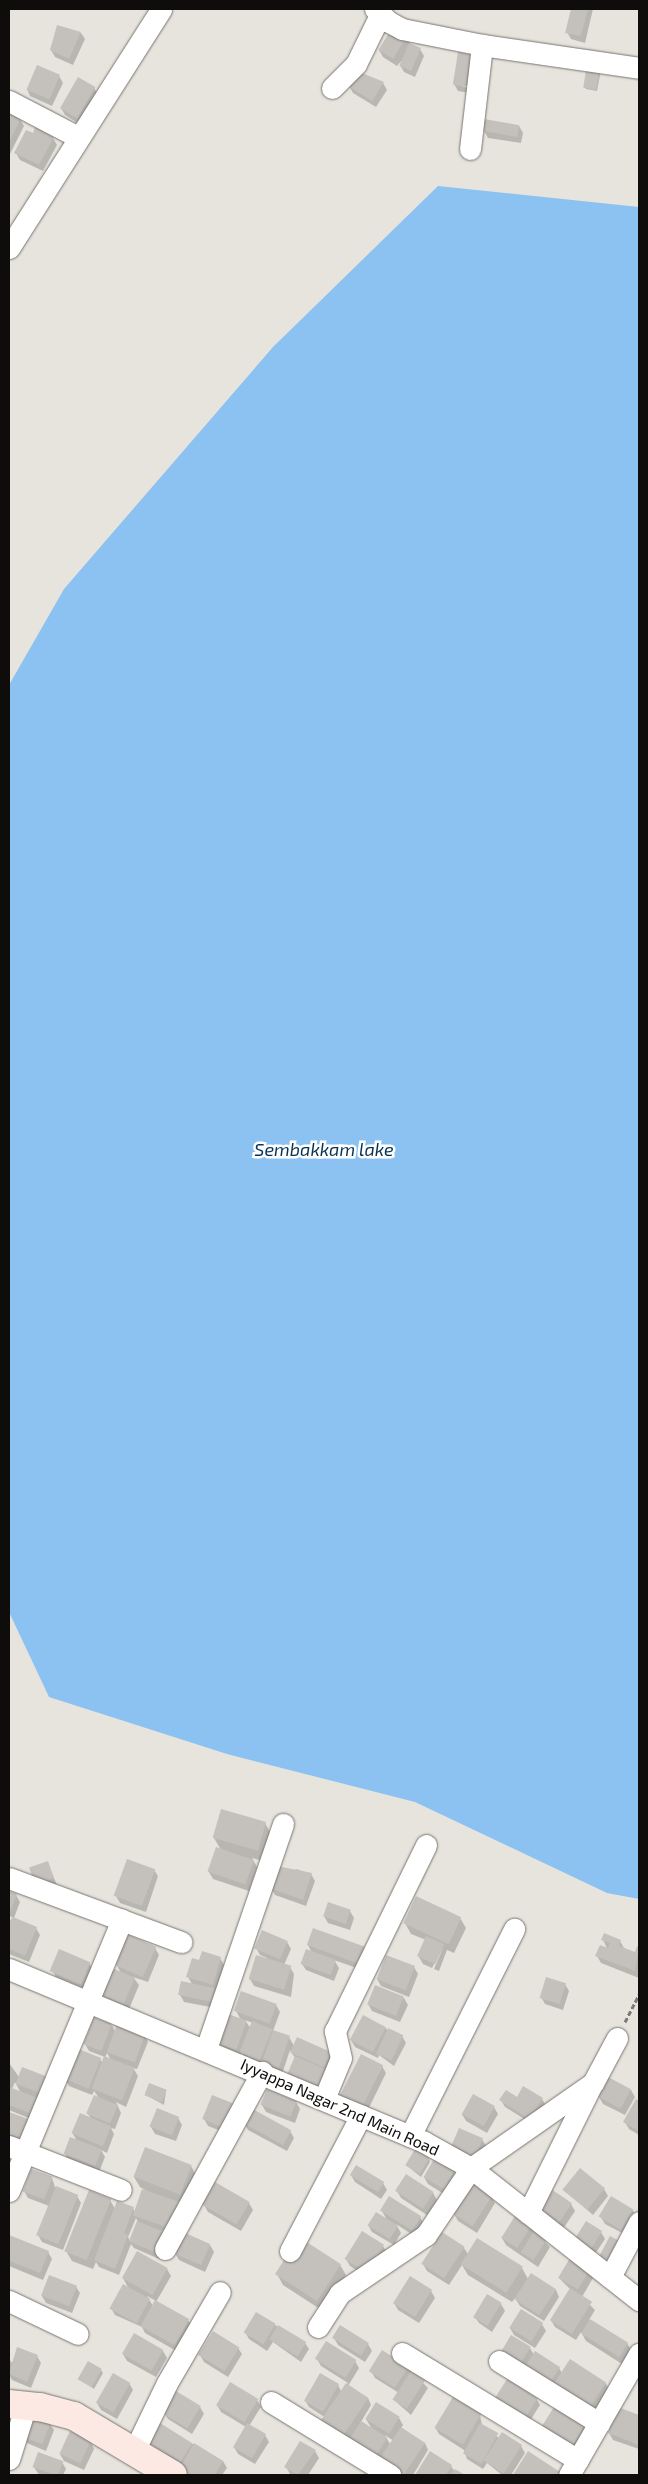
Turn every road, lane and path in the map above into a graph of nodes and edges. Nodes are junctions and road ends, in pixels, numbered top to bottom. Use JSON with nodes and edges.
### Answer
{"nodes":[{"id":1,"x":161,"y":9,"type":"edge"},
{"id":2,"x":377,"y":12,"type":"edge"},
{"id":3,"x":482,"y":44,"type":"junction"},
{"id":4,"x":639,"y":68,"type":"edge"},
{"id":5,"x":332,"y":88,"type":"dead end"},
{"id":6,"x":9,"y":101,"type":"edge"},
{"id":7,"x":78,"y":137,"type":"junction"},
{"id":8,"x":470,"y":149,"type":"dead end"},
{"id":9,"x":9,"y":248,"type":"edge"},
{"id":10,"x":283,"y":1824,"type":"dead end"},
{"id":11,"x":426,"y":1845,"type":"dead end"},
{"id":12,"x":9,"y":1878,"type":"edge"},
{"id":13,"x":122,"y":1920,"type":"junction"},
{"id":14,"x":514,"y":1930,"type":"dead end"},
{"id":15,"x":181,"y":1942,"type":"dead end"},
{"id":16,"x":9,"y":1969,"type":"edge"},
{"id":17,"x":639,"y":1994,"type":"edge"},
{"id":18,"x":90,"y":2002,"type":"junction"},
{"id":19,"x":617,"y":2038,"type":"joint"},
{"id":20,"x":206,"y":2049,"type":"junction"},
{"id":21,"x":262,"y":2072,"type":"junction"},
{"id":22,"x":593,"y":2083,"type":"junction"},
{"id":23,"x":324,"y":2099,"type":"junction"},
{"id":24,"x":361,"y":2115,"type":"junction"},
{"id":25,"x":410,"y":2136,"type":"junction"},
{"id":26,"x":18,"y":2149,"type":"edge"},
{"id":27,"x":471,"y":2168,"type":"junction"},
{"id":28,"x":9,"y":2190,"type":"edge"},
{"id":29,"x":121,"y":2190,"type":"dead end"},
{"id":30,"x":528,"y":2214,"type":"junction"},
{"id":31,"x":639,"y":2222,"type":"edge"},
{"id":32,"x":165,"y":2249,"type":"dead end"},
{"id":33,"x":290,"y":2251,"type":"dead end"},
{"id":34,"x":610,"y":2277,"type":"junction"},
{"id":35,"x":220,"y":2292,"type":"dead end"},
{"id":36,"x":639,"y":2300,"type":"edge"},
{"id":37,"x":9,"y":2301,"type":"edge"},
{"id":38,"x":318,"y":2327,"type":"dead end"},
{"id":39,"x":78,"y":2334,"type":"dead end"},
{"id":40,"x":402,"y":2353,"type":"dead end"},
{"id":41,"x":639,"y":2354,"type":"edge"},
{"id":42,"x":499,"y":2361,"type":"dead end"},
{"id":43,"x":271,"y":2402,"type":"dead end"},
{"id":44,"x":18,"y":2404,"type":"edge"},
{"id":45,"x":599,"y":2424,"type":"junction"},
{"id":46,"x":134,"y":2451,"type":"junction"},
{"id":47,"x":9,"y":2459,"type":"edge"},
{"id":48,"x":573,"y":2468,"type":"edge"},
{"id":49,"x":173,"y":2475,"type":"edge"},
{"id":50,"x":390,"y":2475,"type":"edge"}],
"edges":[{"from":1,"to":7,"type":"street"},
{"from":2,"to":3,"type":"street"},
{"from":2,"to":5,"type":"street"},
{"from":3,"to":4,"type":"street"},
{"from":3,"to":8,"type":"street"},
{"from":6,"to":7,"type":"street"},
{"from":7,"to":9,"type":"street"},
{"from":10,"to":20,"type":"street"},
{"from":11,"to":23,"type":"street"},
{"from":12,"to":13,"type":"street"},
{"from":13,"to":15,"type":"street"},
{"from":13,"to":18,"type":"street"},
{"from":14,"to":25,"type":"street"},
{"from":16,"to":18,"type":"street","name":"Iyyappa Nagar 2nd Main Road"},
{"from":17,"to":19,"type":"path"},
{"from":18,"to":20,"type":"street","name":"Iyyappa Nagar 2nd Main Road"},
{"from":18,"to":26,"type":"street"},
{"from":19,"to":22,"type":"street"},
{"from":20,"to":21,"type":"street","name":"Iyyappa Nagar 2nd Main Road"},
{"from":21,"to":23,"type":"street","name":"Iyyappa Nagar 2nd Main Road"},
{"from":21,"to":32,"type":"street"},
{"from":22,"to":27,"type":"street"},
{"from":22,"to":30,"type":"street"},
{"from":23,"to":24,"type":"street","name":"Iyyappa Nagar 2nd Main Road"},
{"from":24,"to":25,"type":"street","name":"Iyyappa Nagar 2nd Main Road"},
{"from":24,"to":33,"type":"street"},
{"from":25,"to":27,"type":"street","name":"Iyyappa Nagar 2nd Main Road"},
{"from":26,"to":28,"type":"street"},
{"from":26,"to":29,"type":"street"},
{"from":27,"to":30,"type":"street","name":"Iyyappa Nagar 2nd Main Road"},
{"from":27,"to":38,"type":"street"},
{"from":30,"to":34,"type":"street","name":"Iyyappa Nagar 2nd Main Road"},
{"from":31,"to":34,"type":"street"},
{"from":34,"to":36,"type":"street","name":"Iyyappa Nagar 2nd Main Road"},
{"from":35,"to":46,"type":"street"},
{"from":37,"to":39,"type":"street"},
{"from":40,"to":48,"type":"street"},
{"from":41,"to":45,"type":"street"},
{"from":42,"to":45,"type":"street"},
{"from":43,"to":50,"type":"street"},
{"from":44,"to":46,"type":"street"},
{"from":44,"to":47,"type":"street"},
{"from":45,"to":48,"type":"street"},
{"from":46,"to":49,"type":"street"}]}
